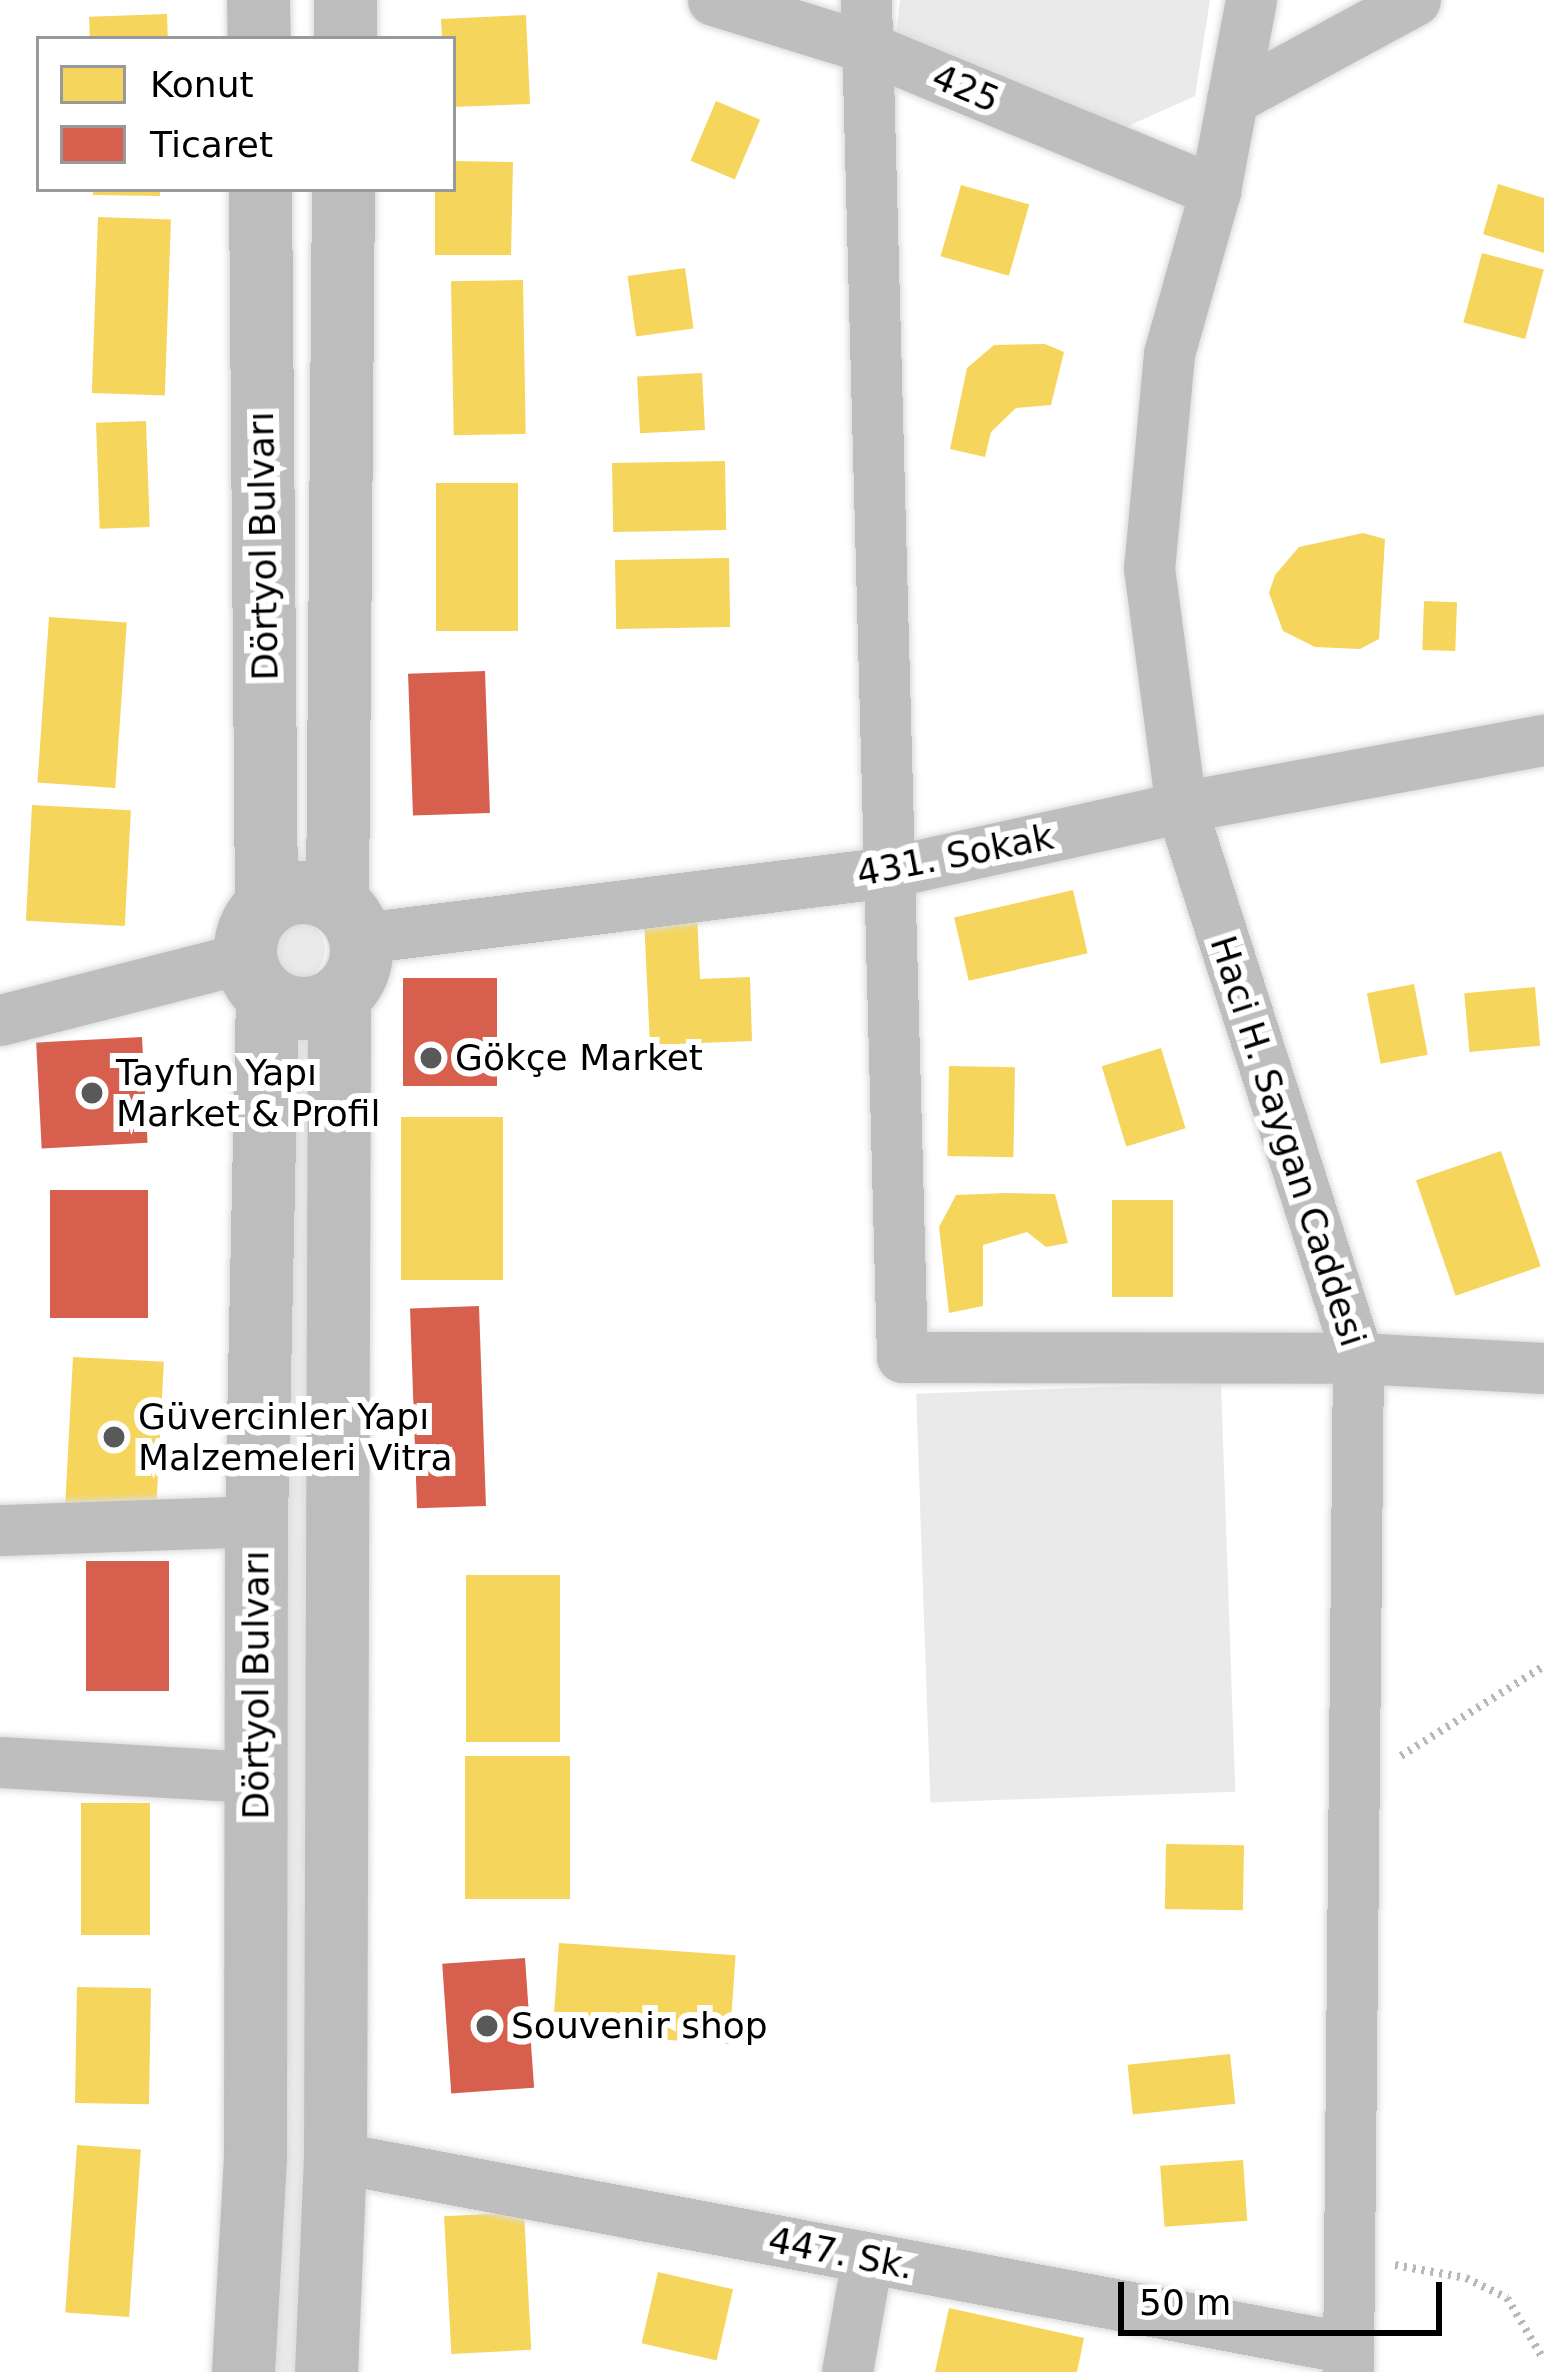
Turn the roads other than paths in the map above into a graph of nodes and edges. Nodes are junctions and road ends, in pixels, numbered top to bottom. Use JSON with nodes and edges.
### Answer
{"nodes":[{"id":1,"x":258,"y":0,"type":"edge"},
{"id":2,"x":345,"y":0,"type":"edge"},
{"id":3,"x":712,"y":0,"type":"edge"},
{"id":4,"x":1250,"y":0,"type":"edge"},
{"id":5,"x":1415,"y":0,"type":"edge"},
{"id":6,"x":866,"y":23,"type":"edge"},
{"id":7,"x":259,"y":36,"type":"edge"},
{"id":8,"x":345,"y":36,"type":"edge"},
{"id":9,"x":1232,"y":99,"type":"junction"},
{"id":10,"x":1215,"y":191,"type":"junction"},
{"id":11,"x":260,"y":192,"type":"edge"},
{"id":12,"x":343,"y":192,"type":"edge"},
{"id":13,"x":1544,"y":740,"type":"edge"},
{"id":14,"x":1181,"y":807,"type":"junction"},
{"id":15,"x":889,"y":872,"type":"junction"},
{"id":16,"x":349,"y":919,"type":"junction"},
{"id":17,"x":259,"y":952,"type":"junction"},
{"id":18,"x":339,"y":998,"type":"junction"},
{"id":19,"x":0,"y":1020,"type":"edge"},
{"id":20,"x":1358,"y":1358,"type":"junction"},
{"id":21,"x":1544,"y":1368,"type":"edge"},
{"id":22,"x":256,"y":1521,"type":"junction"},
{"id":23,"x":0,"y":1530,"type":"edge"},
{"id":24,"x":0,"y":1762,"type":"edge"},
{"id":25,"x":256,"y":1777,"type":"junction"},
{"id":26,"x":335,"y":2157,"type":"junction"},
{"id":27,"x":867,"y":2258,"type":"junction"},
{"id":28,"x":1348,"y":2360,"type":"edge"},
{"id":29,"x":243,"y":2372,"type":"edge"},
{"id":30,"x":326,"y":2372,"type":"edge"},
{"id":31,"x":847,"y":2372,"type":"edge"}],
"edges":[{"from":1,"to":7,"type":"main road"},
{"from":2,"to":8,"type":"main road"},
{"from":3,"to":6,"type":"street","name":"425"},
{"from":4,"to":9,"type":"street","name":"Haci H. Saygan Caddesi"},
{"from":5,"to":9,"type":"street"},
{"from":6,"to":10,"type":"street","name":"425"},
{"from":6,"to":15,"type":"street"},
{"from":9,"to":10,"type":"street","name":"Haci H. Saygan Caddesi"},
{"from":10,"to":14,"type":"street","name":"Haci H. Saygan Caddesi"},
{"from":11,"to":17,"type":"main road","name":"Dörtyol Bulvarı"},
{"from":12,"to":16,"type":"main road","name":"Dörtyol Bulvarı"},
{"from":13,"to":14,"type":"street","name":"431. Sokak"},
{"from":14,"to":15,"type":"street","name":"431. Sokak"},
{"from":14,"to":20,"type":"street","name":"Haci H. Saygan Caddesi"},
{"from":15,"to":16,"type":"street","name":"431. Sokak"},
{"from":15,"to":20,"type":"street"},
{"from":16,"to":17,"type":"main road"},
{"from":16,"to":18,"type":"main road"},
{"from":17,"to":18,"type":"main road"},
{"from":17,"to":19,"type":"street"},
{"from":17,"to":22,"type":"main road","name":"Dörtyol Bulvarı"},
{"from":18,"to":26,"type":"main road"},
{"from":20,"to":21,"type":"street"},
{"from":20,"to":28,"type":"street","name":"Haci H. Saygan Caddesi"},
{"from":22,"to":23,"type":"street"},
{"from":22,"to":25,"type":"main road","name":"Dörtyol Bulvarı"},
{"from":24,"to":25,"type":"street"},
{"from":25,"to":29,"type":"main road","name":"Dörtyol Bulvarı"},
{"from":26,"to":27,"type":"street","name":"447. Sk."},
{"from":26,"to":30,"type":"main road"},
{"from":27,"to":28,"type":"street","name":"447. Sk."},
{"from":27,"to":31,"type":"street"}]}
